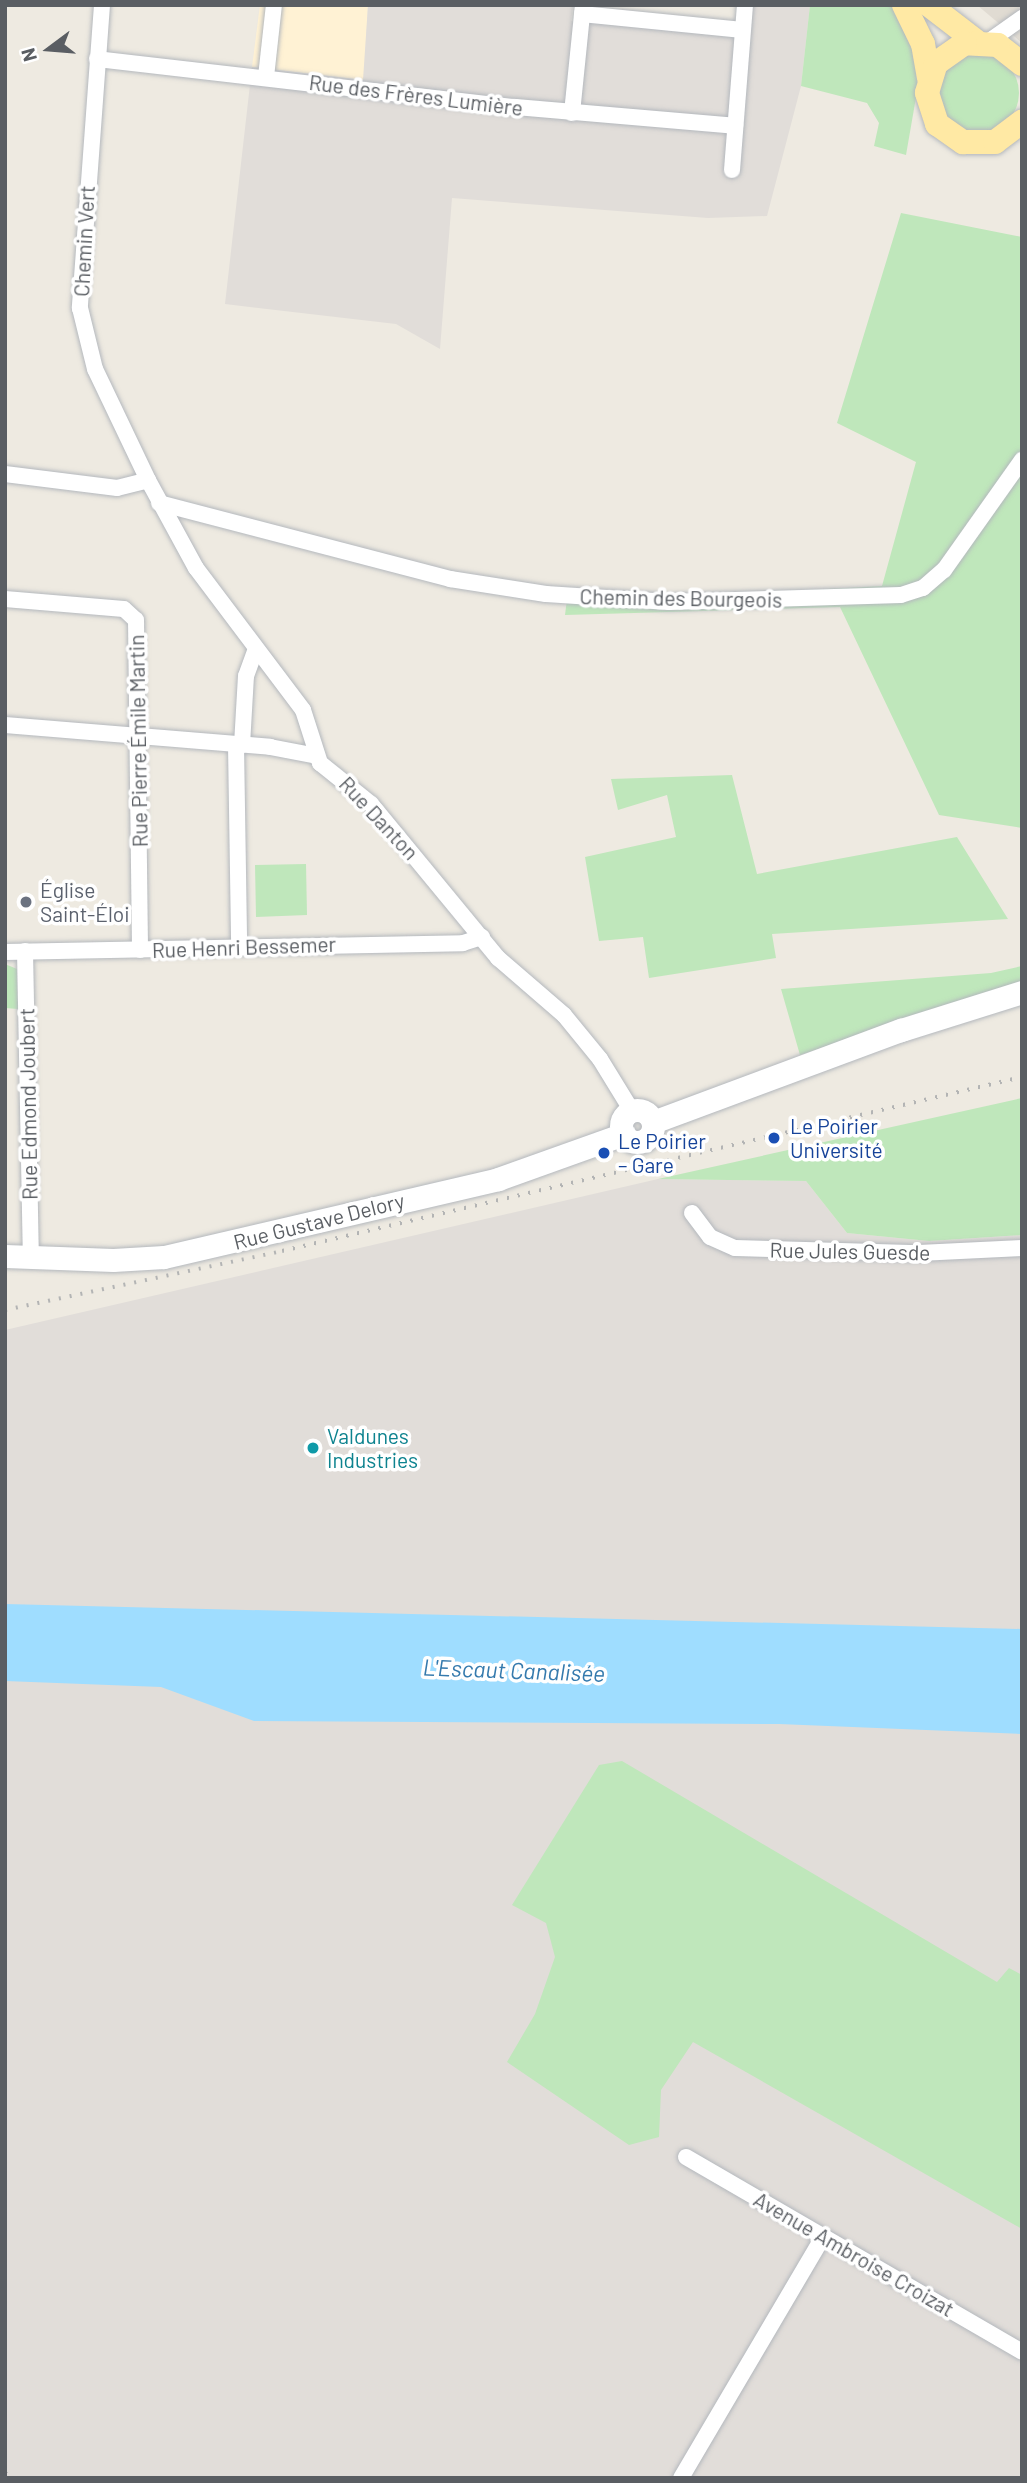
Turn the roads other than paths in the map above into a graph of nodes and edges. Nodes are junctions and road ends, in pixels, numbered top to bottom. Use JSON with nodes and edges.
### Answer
{"nodes":[{"id":1,"x":102,"y":5,"type":"edge"},
{"id":2,"x":274,"y":5,"type":"edge"},
{"id":3,"x":745,"y":5,"type":"edge"},
{"id":4,"x":904,"y":5,"type":"edge"},
{"id":5,"x":929,"y":5,"type":"edge"},
{"id":6,"x":582,"y":10,"type":"edge"},
{"id":7,"x":1022,"y":18,"type":"edge"},
{"id":8,"x":742,"y":30,"type":"junction"},
{"id":9,"x":982,"y":41,"type":"junction"},
{"id":10,"x":97,"y":60,"type":"junction"},
{"id":11,"x":1022,"y":64,"type":"edge"},
{"id":12,"x":267,"y":77,"type":"junction"},
{"id":13,"x":929,"y":77,"type":"junction"},
{"id":14,"x":572,"y":113,"type":"junction"},
{"id":15,"x":735,"y":126,"type":"junction"},
{"id":16,"x":1018,"y":130,"type":"edge"},
{"id":17,"x":732,"y":170,"type":"dead end"},
{"id":18,"x":1022,"y":460,"type":"edge"},
{"id":19,"x":5,"y":474,"type":"edge"},
{"id":20,"x":148,"y":481,"type":"junction"},
{"id":21,"x":159,"y":503,"type":"junction"},
{"id":22,"x":5,"y":599,"type":"edge"},
{"id":23,"x":256,"y":649,"type":"junction"},
{"id":24,"x":5,"y":724,"type":"edge"},
{"id":25,"x":137,"y":737,"type":"junction"},
{"id":26,"x":239,"y":745,"type":"junction"},
{"id":27,"x":317,"y":756,"type":"junction"},
{"id":28,"x":482,"y":937,"type":"junction"},
{"id":29,"x":239,"y":946,"type":"junction"},
{"id":30,"x":140,"y":950,"type":"junction"},
{"id":31,"x":25,"y":951,"type":"junction"},
{"id":32,"x":5,"y":952,"type":"edge"},
{"id":33,"x":1022,"y":992,"type":"edge"},
{"id":34,"x":632,"y":1111,"type":"junction"},
{"id":35,"x":653,"y":1122,"type":"junction"},
{"id":36,"x":624,"y":1134,"type":"junction"},
{"id":37,"x":692,"y":1213,"type":"dead end"},
{"id":38,"x":1022,"y":1248,"type":"edge"},
{"id":39,"x":5,"y":1256,"type":"edge"},
{"id":40,"x":31,"y":1257,"type":"junction"},
{"id":41,"x":686,"y":2157,"type":"dead end"},
{"id":42,"x":823,"y":2237,"type":"junction"},
{"id":43,"x":1022,"y":2352,"type":"edge"},
{"id":44,"x":681,"y":2478,"type":"edge"}],
"edges":[{"from":1,"to":10,"type":"street","name":"Chemin Vert"},
{"from":2,"to":12,"type":"street"},
{"from":3,"to":8,"type":"street"},
{"from":4,"to":13,"type":"main road"},
{"from":5,"to":9,"type":"main road"},
{"from":6,"to":8,"type":"street"},
{"from":6,"to":14,"type":"street"},
{"from":7,"to":9,"type":"street"},
{"from":8,"to":15,"type":"street"},
{"from":9,"to":11,"type":"main road"},
{"from":9,"to":13,"type":"main road"},
{"from":10,"to":12,"type":"street","name":"Rue des Frères Lumière"},
{"from":10,"to":20,"type":"street","name":"Chemin Vert"},
{"from":12,"to":14,"type":"street","name":"Rue des Frères Lumière"},
{"from":13,"to":16,"type":"main road"},
{"from":14,"to":15,"type":"street","name":"Rue des Frères Lumière"},
{"from":15,"to":17,"type":"street"},
{"from":18,"to":21,"type":"street","name":"Chemin des Bourgeois"},
{"from":19,"to":20,"type":"street"},
{"from":20,"to":21,"type":"street","name":"Chemin Vert"},
{"from":21,"to":23,"type":"street"},
{"from":22,"to":25,"type":"street","name":"Rue Pierre Émile Martin"},
{"from":23,"to":26,"type":"street"},
{"from":23,"to":27,"type":"street"},
{"from":24,"to":25,"type":"street"},
{"from":25,"to":26,"type":"street"},
{"from":25,"to":30,"type":"street","name":"Rue Pierre Émile Martin"},
{"from":26,"to":27,"type":"street"},
{"from":26,"to":29,"type":"street"},
{"from":27,"to":28,"type":"street","name":"Rue Danton"},
{"from":28,"to":29,"type":"street","name":"Rue Henri Bessemer"},
{"from":28,"to":34,"type":"street","name":"Rue Danton"},
{"from":29,"to":30,"type":"street","name":"Rue Henri Bessemer"},
{"from":30,"to":31,"type":"street","name":"Rue Henri Bessemer"},
{"from":31,"to":32,"type":"street","name":"Rue Henri Bessemer"},
{"from":31,"to":40,"type":"street","name":"Rue Edmond Joubert"},
{"from":33,"to":35,"type":"street"},
{"from":34,"to":35,"type":"street"},
{"from":34,"to":36,"type":"street"},
{"from":35,"to":36,"type":"street"},
{"from":36,"to":40,"type":"street","name":"Rue Gustave Delory"},
{"from":37,"to":38,"type":"street","name":"Rue Jules Guesde"},
{"from":39,"to":40,"type":"street","name":"Rue Gustave Delory"},
{"from":41,"to":42,"type":"street","name":"Avenue Ambroise Croizat"},
{"from":42,"to":43,"type":"street","name":"Avenue Ambroise Croizat"},
{"from":42,"to":44,"type":"street"}]}
